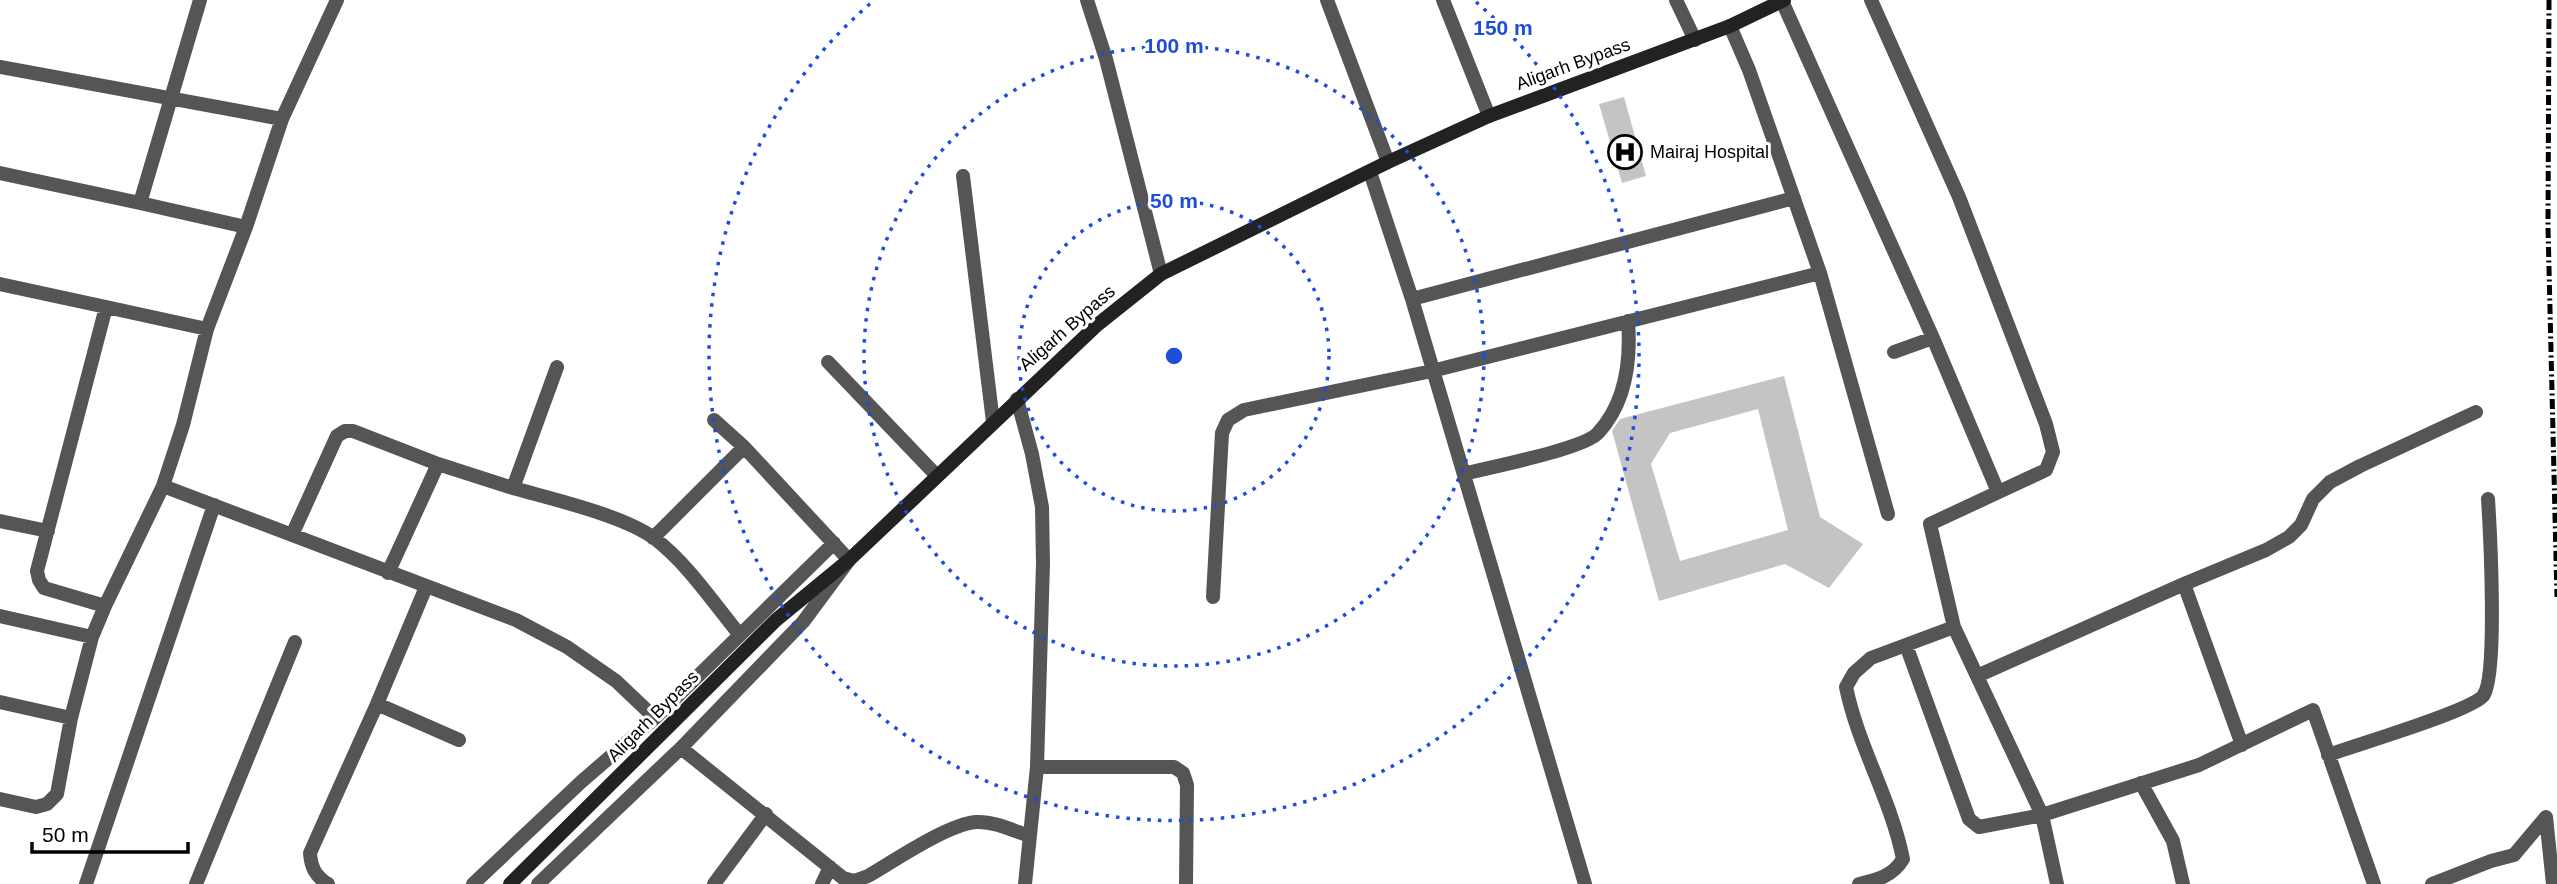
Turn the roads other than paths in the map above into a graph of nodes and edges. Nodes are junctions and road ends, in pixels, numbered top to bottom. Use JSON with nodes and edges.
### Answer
{"nodes":[{"id":1,"x":200,"y":0,"type":"edge"},
{"id":2,"x":337,"y":0,"type":"edge"},
{"id":3,"x":1087,"y":0,"type":"edge"},
{"id":4,"x":1327,"y":0,"type":"edge"},
{"id":5,"x":1443,"y":0,"type":"edge"},
{"id":6,"x":1676,"y":0,"type":"edge"},
{"id":7,"x":1783,"y":0,"type":"edge"},
{"id":8,"x":1871,"y":0,"type":"edge"},
{"id":9,"x":1730,"y":26,"type":"junction"},
{"id":10,"x":1695,"y":40,"type":"junction"},
{"id":11,"x":0,"y":67,"type":"edge"},
{"id":12,"x":171,"y":100,"type":"junction"},
{"id":13,"x":1489,"y":116,"type":"junction"},
{"id":14,"x":282,"y":119,"type":"junction"},
{"id":15,"x":1388,"y":162,"type":"junction"},
{"id":16,"x":1370,"y":172,"type":"junction"},
{"id":17,"x":0,"y":173,"type":"edge"},
{"id":18,"x":963,"y":176,"type":"dead end"},
{"id":19,"x":1794,"y":198,"type":"junction"},
{"id":20,"x":140,"y":203,"type":"junction"},
{"id":21,"x":246,"y":227,"type":"junction"},
{"id":22,"x":1820,"y":272,"type":"junction"},
{"id":23,"x":1161,"y":274,"type":"junction"},
{"id":24,"x":0,"y":284,"type":"edge"},
{"id":25,"x":1412,"y":299,"type":"junction"},
{"id":26,"x":106,"y":307,"type":"junction"},
{"id":27,"x":1628,"y":321,"type":"junction"},
{"id":28,"x":208,"y":329,"type":"junction"},
{"id":29,"x":1933,"y":338,"type":"junction"},
{"id":30,"x":1894,"y":352,"type":"dead end"},
{"id":31,"x":828,"y":362,"type":"dead end"},
{"id":32,"x":557,"y":367,"type":"dead end"},
{"id":33,"x":1432,"y":371,"type":"junction"},
{"id":34,"x":1017,"y":399,"type":"junction"},
{"id":35,"x":2476,"y":412,"type":"dead end"},
{"id":36,"x":714,"y":420,"type":"dead end"},
{"id":37,"x":993,"y":422,"type":"junction"},
{"id":38,"x":744,"y":447,"type":"junction"},
{"id":39,"x":438,"y":464,"type":"junction"},
{"id":40,"x":1464,"y":474,"type":"junction"},
{"id":41,"x":937,"y":476,"type":"junction"},
{"id":42,"x":163,"y":486,"type":"junction"},
{"id":43,"x":513,"y":488,"type":"junction"},
{"id":44,"x":1998,"y":492,"type":"junction"},
{"id":45,"x":2488,"y":499,"type":"dead end"},
{"id":46,"x":214,"y":505,"type":"junction"},
{"id":47,"x":1888,"y":514,"type":"dead end"},
{"id":48,"x":0,"y":521,"type":"edge"},
{"id":49,"x":48,"y":531,"type":"junction"},
{"id":50,"x":292,"y":535,"type":"junction"},
{"id":51,"x":653,"y":537,"type":"junction"},
{"id":52,"x":834,"y":543,"type":"junction"},
{"id":53,"x":849,"y":560,"type":"junction"},
{"id":54,"x":388,"y":573,"type":"junction"},
{"id":55,"x":2183,"y":583,"type":"junction"},
{"id":56,"x":426,"y":587,"type":"junction"},
{"id":57,"x":1213,"y":597,"type":"dead end"},
{"id":58,"x":105,"y":606,"type":"junction"},
{"id":59,"x":0,"y":616,"type":"edge"},
{"id":60,"x":1954,"y":627,"type":"junction"},
{"id":61,"x":739,"y":634,"type":"junction"},
{"id":62,"x":92,"y":637,"type":"junction"},
{"id":63,"x":295,"y":642,"type":"dead end"},
{"id":64,"x":1906,"y":645,"type":"junction"},
{"id":65,"x":1977,"y":676,"type":"junction"},
{"id":66,"x":0,"y":702,"type":"edge"},
{"id":67,"x":377,"y":704,"type":"junction"},
{"id":68,"x":71,"y":718,"type":"junction"},
{"id":69,"x":655,"y":718,"type":"junction"},
{"id":70,"x":459,"y":740,"type":"dead end"},
{"id":71,"x":2242,"y":745,"type":"junction"},
{"id":72,"x":681,"y":748,"type":"junction"},
{"id":73,"x":2328,"y":755,"type":"junction"},
{"id":74,"x":1037,"y":767,"type":"junction"},
{"id":75,"x":2141,"y":783,"type":"junction"},
{"id":76,"x":0,"y":799,"type":"edge"},
{"id":77,"x":766,"y":814,"type":"junction"},
{"id":78,"x":2042,"y":815,"type":"junction"},
{"id":79,"x":1029,"y":836,"type":"junction"},
{"id":80,"x":830,"y":867,"type":"junction"},
{"id":81,"x":86,"y":884,"type":"edge"},
{"id":82,"x":196,"y":884,"type":"edge"},
{"id":83,"x":328,"y":884,"type":"edge"},
{"id":84,"x":473,"y":884,"type":"edge"},
{"id":85,"x":510,"y":884,"type":"edge"},
{"id":86,"x":538,"y":884,"type":"edge"},
{"id":87,"x":714,"y":884,"type":"edge"},
{"id":88,"x":822,"y":884,"type":"edge"},
{"id":89,"x":1025,"y":884,"type":"edge"},
{"id":90,"x":1186,"y":884,"type":"edge"},
{"id":91,"x":1585,"y":884,"type":"edge"},
{"id":92,"x":1859,"y":884,"type":"edge"},
{"id":93,"x":2057,"y":884,"type":"edge"},
{"id":94,"x":2183,"y":884,"type":"edge"},
{"id":95,"x":2374,"y":884,"type":"edge"},
{"id":96,"x":2432,"y":884,"type":"edge"},
{"id":97,"x":2553,"y":884,"type":"edge"}],
"edges":[{"from":1,"to":12,"type":"street"},
{"from":2,"to":14,"type":"street"},
{"from":3,"to":23,"type":"street"},
{"from":4,"to":15,"type":"street"},
{"from":5,"to":13,"type":"street"},
{"from":6,"to":10,"type":"street"},
{"from":7,"to":9,"type":"main road","name":"Aligarh Bypass"},
{"from":7,"to":29,"type":"street"},
{"from":8,"to":44,"type":"street"},
{"from":9,"to":10,"type":"main road","name":"Aligarh Bypass"},
{"from":9,"to":19,"type":"street"},
{"from":10,"to":13,"type":"main road","name":"Aligarh Bypass"},
{"from":11,"to":12,"type":"street"},
{"from":12,"to":14,"type":"street"},
{"from":12,"to":20,"type":"street"},
{"from":13,"to":15,"type":"main road","name":"Aligarh Bypass"},
{"from":14,"to":21,"type":"street"},
{"from":15,"to":16,"type":"main road","name":"Aligarh Bypass"},
{"from":16,"to":23,"type":"main road","name":"Aligarh Bypass"},
{"from":16,"to":25,"type":"street"},
{"from":17,"to":20,"type":"street"},
{"from":18,"to":37,"type":"street"},
{"from":19,"to":22,"type":"street"},
{"from":19,"to":25,"type":"street"},
{"from":20,"to":21,"type":"street"},
{"from":21,"to":28,"type":"street"},
{"from":22,"to":27,"type":"street"},
{"from":22,"to":47,"type":"street"},
{"from":23,"to":34,"type":"main road","name":"Aligarh Bypass"},
{"from":24,"to":26,"type":"street"},
{"from":25,"to":33,"type":"street"},
{"from":26,"to":28,"type":"street"},
{"from":26,"to":49,"type":"street"},
{"from":27,"to":33,"type":"street"},
{"from":27,"to":40,"type":"street"},
{"from":28,"to":42,"type":"street"},
{"from":29,"to":30,"type":"street"},
{"from":29,"to":44,"type":"street"},
{"from":31,"to":41,"type":"street"},
{"from":32,"to":43,"type":"street"},
{"from":33,"to":40,"type":"street"},
{"from":33,"to":57,"type":"street"},
{"from":34,"to":37,"type":"main road","name":"Aligarh Bypass"},
{"from":34,"to":74,"type":"street"},
{"from":35,"to":55,"type":"street"},
{"from":36,"to":38,"type":"street"},
{"from":37,"to":41,"type":"main road","name":"Aligarh Bypass"},
{"from":38,"to":51,"type":"street"},
{"from":38,"to":52,"type":"street"},
{"from":39,"to":43,"type":"street"},
{"from":39,"to":50,"type":"street"},
{"from":39,"to":54,"type":"street"},
{"from":40,"to":91,"type":"street"},
{"from":41,"to":53,"type":"main road","name":"Aligarh Bypass"},
{"from":42,"to":46,"type":"street"},
{"from":42,"to":58,"type":"street"},
{"from":43,"to":51,"type":"street"},
{"from":44,"to":60,"type":"street"},
{"from":45,"to":73,"type":"street"},
{"from":46,"to":50,"type":"street"},
{"from":46,"to":81,"type":"street"},
{"from":48,"to":49,"type":"street"},
{"from":49,"to":58,"type":"street"},
{"from":50,"to":54,"type":"street"},
{"from":51,"to":61,"type":"street"},
{"from":52,"to":53,"type":"street"},
{"from":52,"to":61,"type":"street"},
{"from":53,"to":72,"type":"street"},
{"from":53,"to":85,"type":"main road","name":"Aligarh Bypass"},
{"from":54,"to":56,"type":"street"},
{"from":55,"to":65,"type":"street"},
{"from":55,"to":71,"type":"street"},
{"from":56,"to":67,"type":"street"},
{"from":56,"to":69,"type":"street"},
{"from":58,"to":62,"type":"street"},
{"from":59,"to":62,"type":"street"},
{"from":60,"to":64,"type":"street"},
{"from":60,"to":65,"type":"street"},
{"from":61,"to":69,"type":"street"},
{"from":62,"to":68,"type":"street"},
{"from":63,"to":82,"type":"street"},
{"from":64,"to":78,"type":"street"},
{"from":64,"to":92,"type":"street"},
{"from":65,"to":78,"type":"street"},
{"from":66,"to":68,"type":"street"},
{"from":67,"to":70,"type":"street"},
{"from":67,"to":83,"type":"street"},
{"from":68,"to":76,"type":"street"},
{"from":69,"to":84,"type":"street"},
{"from":71,"to":73,"type":"street"},
{"from":71,"to":75,"type":"street"},
{"from":72,"to":77,"type":"street"},
{"from":72,"to":86,"type":"street"},
{"from":73,"to":95,"type":"street"},
{"from":74,"to":79,"type":"street"},
{"from":74,"to":90,"type":"street"},
{"from":75,"to":78,"type":"street"},
{"from":75,"to":94,"type":"street"},
{"from":77,"to":80,"type":"street"},
{"from":77,"to":87,"type":"street"},
{"from":78,"to":93,"type":"street"},
{"from":79,"to":80,"type":"street"},
{"from":79,"to":89,"type":"street"},
{"from":80,"to":88,"type":"street"},
{"from":96,"to":97,"type":"street"}]}
